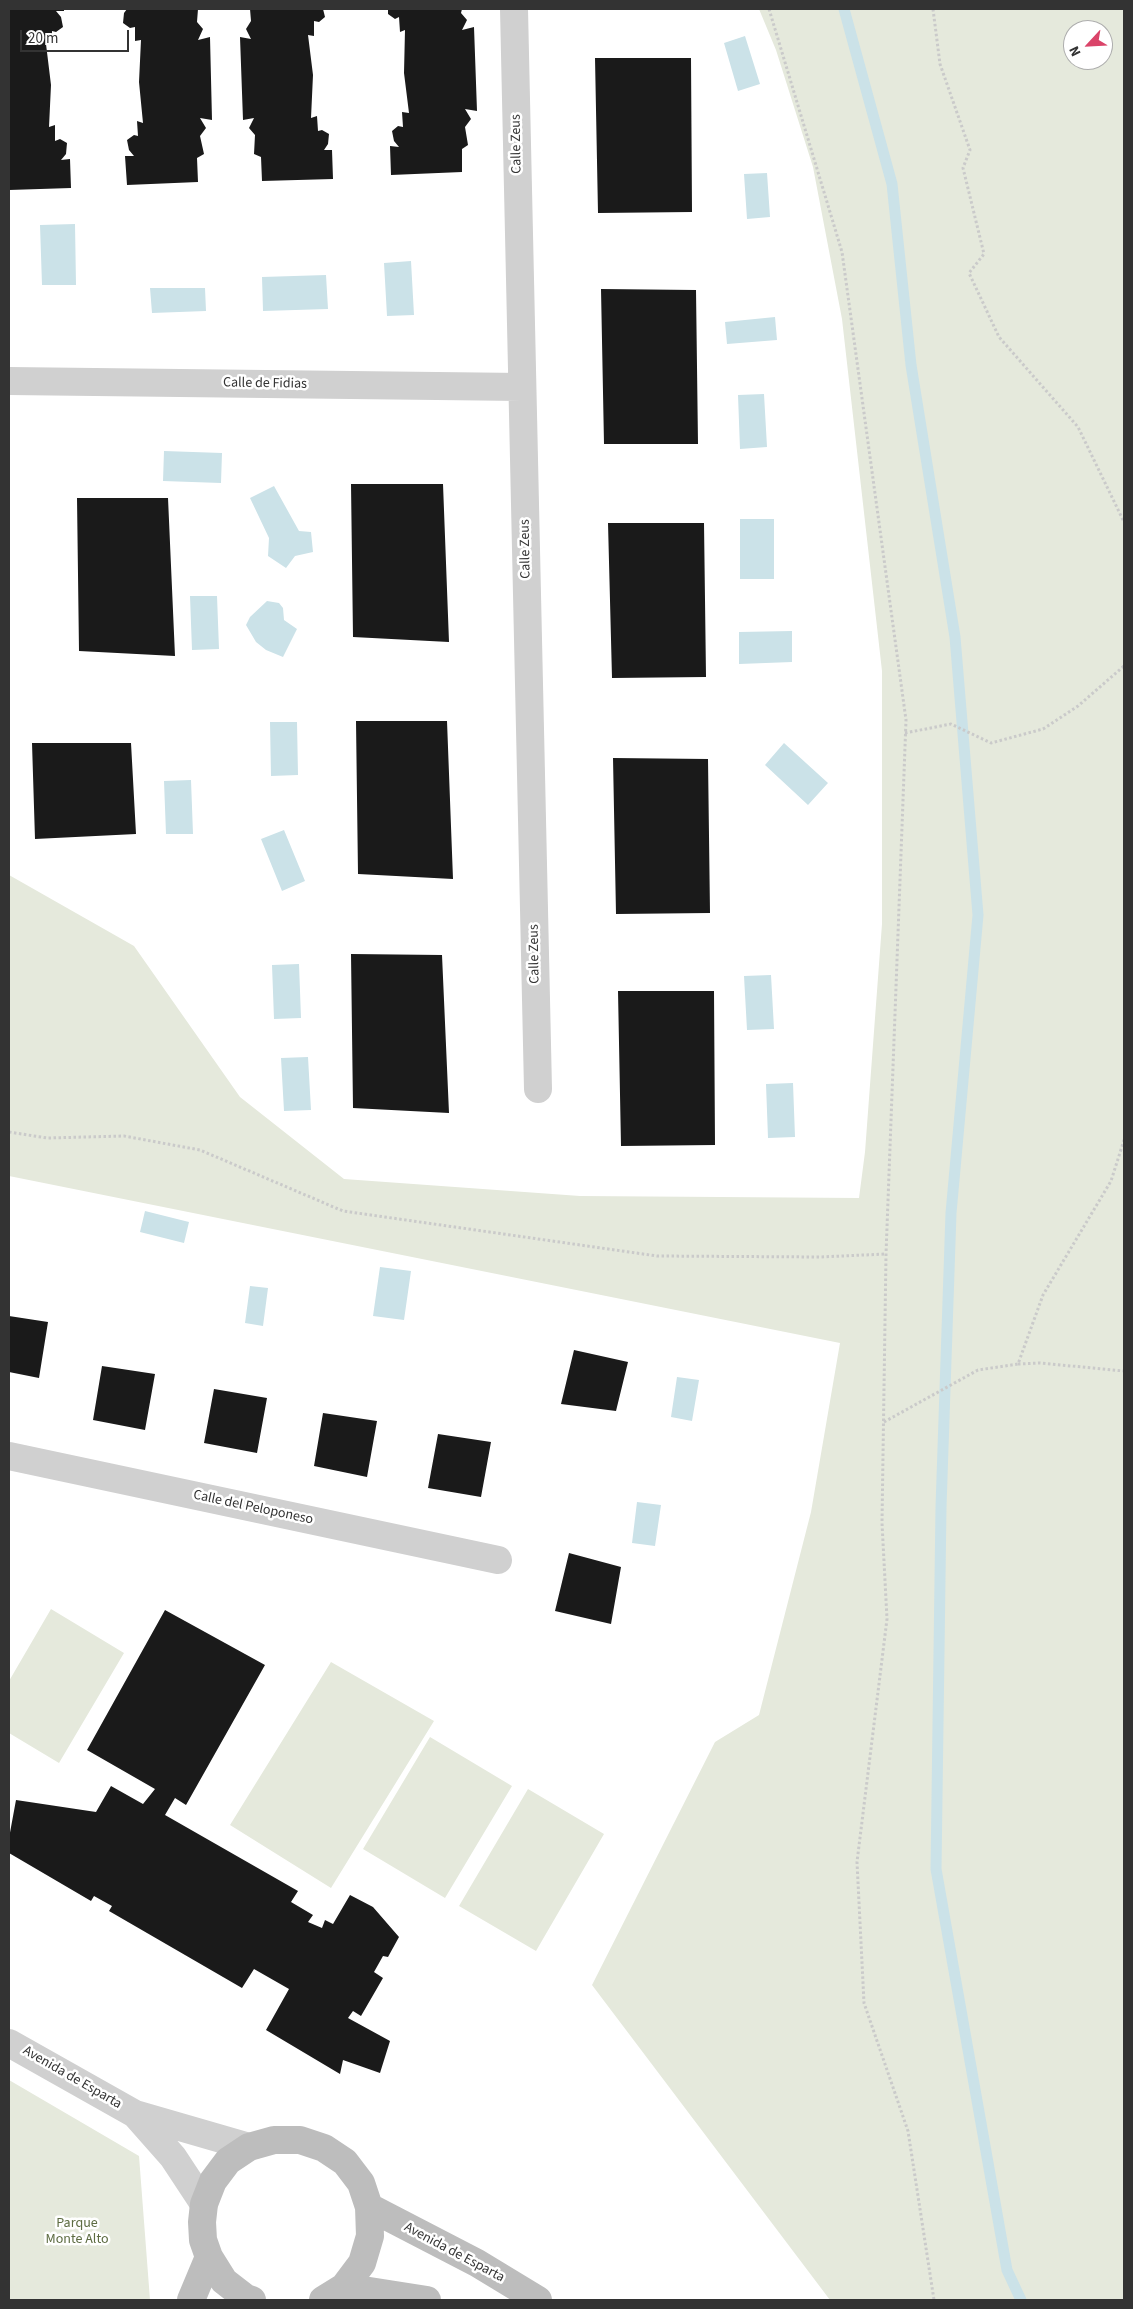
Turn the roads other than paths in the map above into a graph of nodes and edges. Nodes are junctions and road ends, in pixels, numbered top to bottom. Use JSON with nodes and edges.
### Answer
{"nodes":[{"id":1,"x":514,"y":9,"type":"edge"},
{"id":2,"x":9,"y":381,"type":"edge"},
{"id":3,"x":522,"y":387,"type":"junction"},
{"id":4,"x":538,"y":1089,"type":"dead end"},
{"id":5,"x":9,"y":1456,"type":"edge"},
{"id":6,"x":498,"y":1560,"type":"dead end"},
{"id":7,"x":9,"y":2043,"type":"edge"},
{"id":8,"x":135,"y":2114,"type":"junction"},
{"id":9,"x":249,"y":2147,"type":"junction"},
{"id":10,"x":204,"y":2204,"type":"junction"},
{"id":11,"x":369,"y":2207,"type":"junction"},
{"id":12,"x":209,"y":2257,"type":"junction"},
{"id":13,"x":333,"y":2293,"type":"edge"},
{"id":14,"x":191,"y":2300,"type":"edge"},
{"id":15,"x":252,"y":2300,"type":"edge"},
{"id":16,"x":427,"y":2300,"type":"edge"},
{"id":17,"x":538,"y":2300,"type":"edge"}],
"edges":[{"from":1,"to":3,"type":"street","name":"Calle Zeus"},
{"from":2,"to":3,"type":"street","name":"Calle de Fidias"},
{"from":3,"to":4,"type":"street","name":"Calle Zeus"},
{"from":5,"to":6,"type":"street","name":"Calle del Peloponeso"},
{"from":7,"to":8,"type":"street","name":"Avenida de Esparta"},
{"from":8,"to":9,"type":"street","name":"Avenida de Esparta"},
{"from":8,"to":10,"type":"street","name":"Avenida de Esparta"},
{"from":9,"to":10,"type":"main road"},
{"from":9,"to":11,"type":"main road"},
{"from":10,"to":12,"type":"main road"},
{"from":11,"to":13,"type":"main road"},
{"from":11,"to":17,"type":"main road","name":"Avenida de Esparta"},
{"from":12,"to":14,"type":"main road"},
{"from":12,"to":15,"type":"main road"},
{"from":13,"to":16,"type":"main road"}]}
